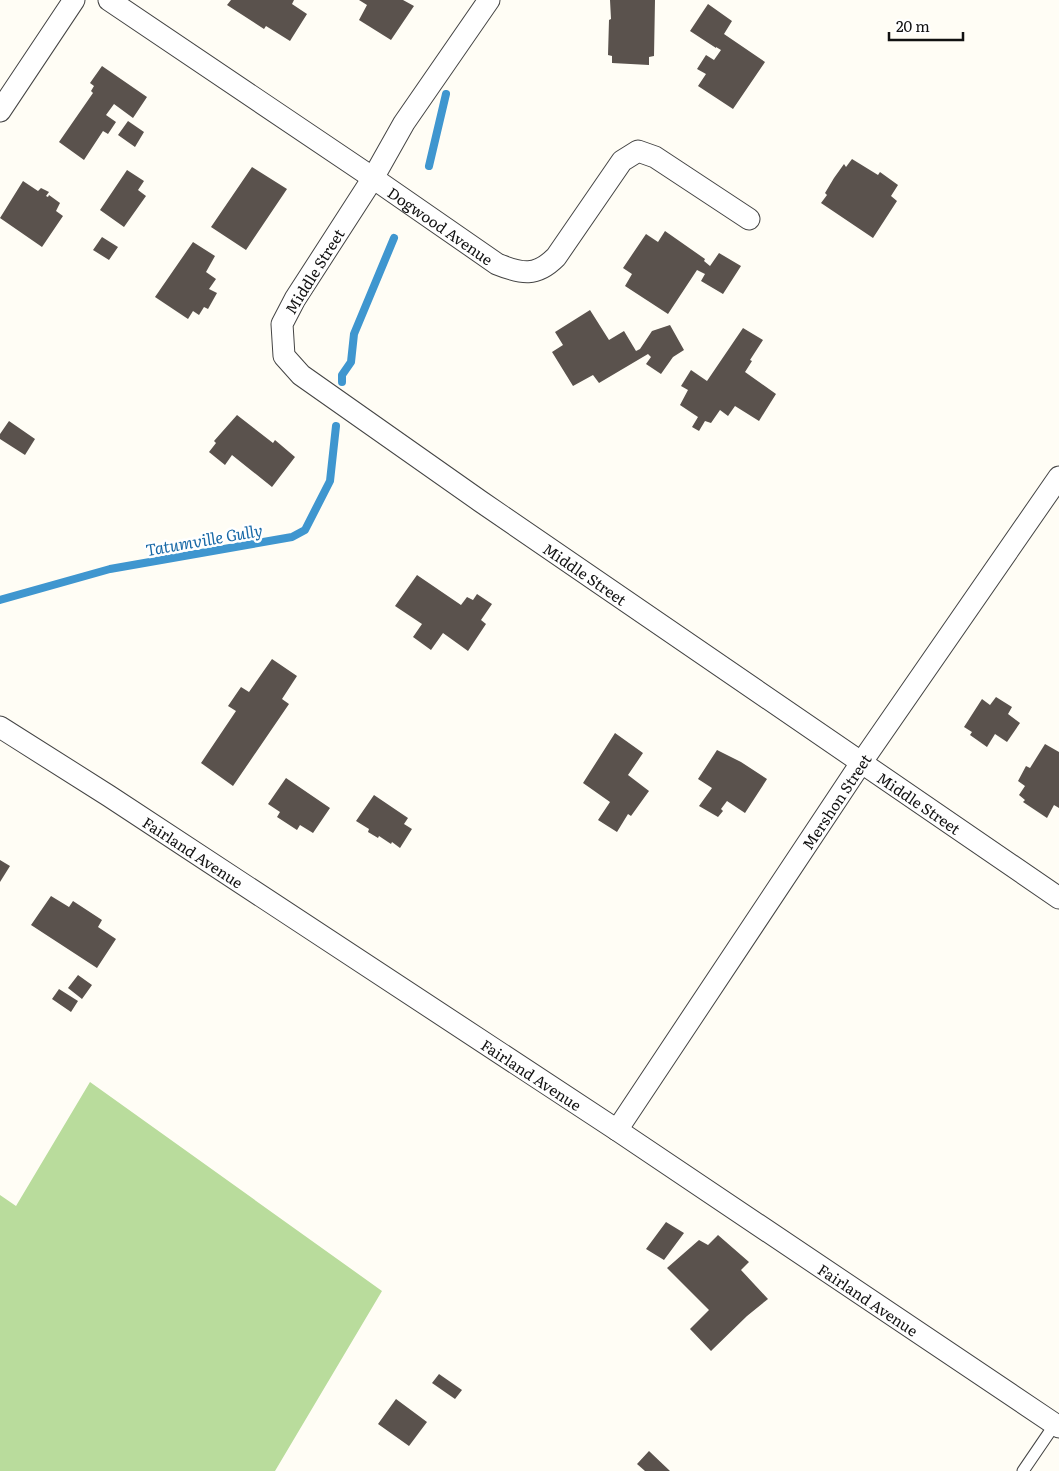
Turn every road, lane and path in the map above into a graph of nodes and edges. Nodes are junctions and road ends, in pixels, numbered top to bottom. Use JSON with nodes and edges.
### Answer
{"nodes":[{"id":1,"x":74,"y":0,"type":"edge"},
{"id":2,"x":110,"y":0,"type":"edge"},
{"id":3,"x":489,"y":0,"type":"edge"},
{"id":4,"x":0,"y":111,"type":"edge"},
{"id":5,"x":373,"y":178,"type":"junction"},
{"id":6,"x":750,"y":220,"type":"dead end"},
{"id":7,"x":1059,"y":477,"type":"edge"},
{"id":8,"x":0,"y":727,"type":"edge"},
{"id":9,"x":861,"y":763,"type":"junction"},
{"id":10,"x":1059,"y":898,"type":"edge"},
{"id":11,"x":617,"y":1130,"type":"junction"},
{"id":12,"x":1057,"y":1426,"type":"edge"},
{"id":13,"x":1023,"y":1471,"type":"edge"}],
"edges":[{"from":1,"to":4,"type":"street"},
{"from":2,"to":5,"type":"street","name":"Dogwood Avenue"},
{"from":3,"to":5,"type":"street","name":"Middle Street"},
{"from":5,"to":6,"type":"street","name":"Dogwood Avenue"},
{"from":5,"to":9,"type":"street","name":"Middle Street"},
{"from":7,"to":9,"type":"street","name":"Mershon Street"},
{"from":8,"to":11,"type":"street","name":"Fairland Avenue"},
{"from":9,"to":10,"type":"street","name":"Middle Street"},
{"from":9,"to":11,"type":"street","name":"Mershon Street"},
{"from":11,"to":12,"type":"street","name":"Fairland Avenue"},
{"from":12,"to":13,"type":"lane"}]}
